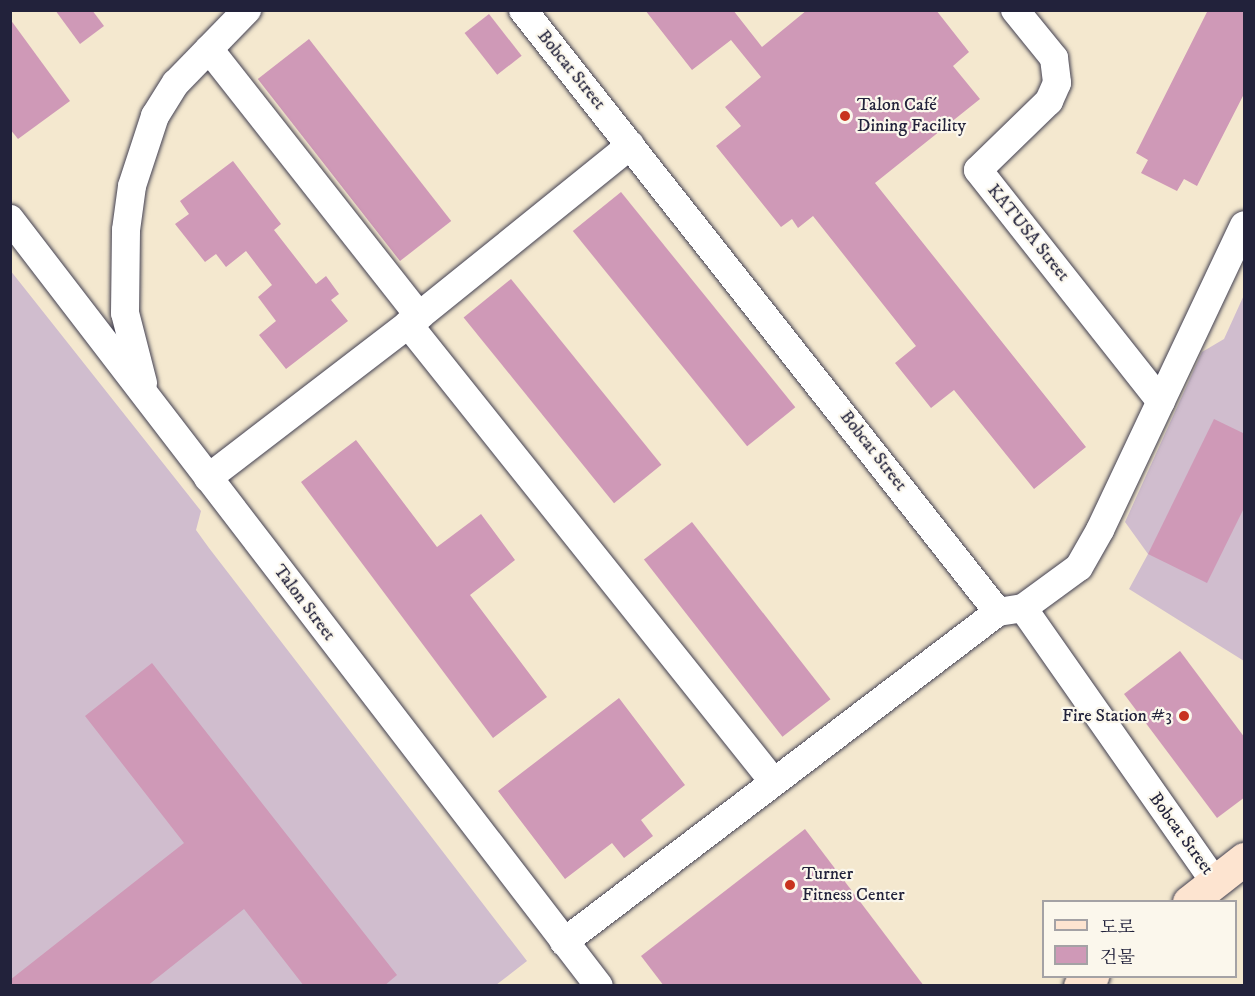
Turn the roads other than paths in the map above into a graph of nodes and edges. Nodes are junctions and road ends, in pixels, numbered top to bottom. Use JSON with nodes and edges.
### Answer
{"nodes":[{"id":1,"x":247,"y":10,"type":"edge"},
{"id":2,"x":523,"y":10,"type":"edge"},
{"id":3,"x":1016,"y":10,"type":"edge"},
{"id":4,"x":209,"y":49,"type":"junction"},
{"id":5,"x":631,"y":145,"type":"junction"},
{"id":6,"x":10,"y":219,"type":"edge"},
{"id":7,"x":1245,"y":225,"type":"edge"},
{"id":8,"x":413,"y":320,"type":"junction"},
{"id":9,"x":146,"y":396,"type":"junction"},
{"id":10,"x":1161,"y":402,"type":"junction"},
{"id":11,"x":208,"y":478,"type":"junction"},
{"id":12,"x":1010,"y":610,"type":"junction"},
{"id":13,"x":773,"y":781,"type":"junction"},
{"id":14,"x":1245,"y":859,"type":"edge"},
{"id":15,"x":1215,"y":882,"type":"junction"},
{"id":16,"x":1192,"y":900,"type":"edge"},
{"id":17,"x":564,"y":942,"type":"junction"},
{"id":18,"x":599,"y":986,"type":"edge"}],
"edges":[{"from":1,"to":4,"type":"street"},
{"from":2,"to":5,"type":"street","name":"Bobcat Street"},
{"from":3,"to":10,"type":"street","name":"KATUSA Street"},
{"from":4,"to":8,"type":"street"},
{"from":4,"to":9,"type":"street"},
{"from":5,"to":8,"type":"street"},
{"from":5,"to":12,"type":"street","name":"Bobcat Street"},
{"from":6,"to":9,"type":"street","name":"Talon Street"},
{"from":7,"to":10,"type":"street"},
{"from":8,"to":11,"type":"street"},
{"from":8,"to":13,"type":"street"},
{"from":9,"to":11,"type":"street","name":"Talon Street"},
{"from":10,"to":12,"type":"street"},
{"from":11,"to":17,"type":"street","name":"Talon Street"},
{"from":12,"to":13,"type":"street"},
{"from":12,"to":15,"type":"street","name":"Bobcat Street"},
{"from":13,"to":17,"type":"street"},
{"from":14,"to":15,"type":"street"},
{"from":15,"to":16,"type":"street"},
{"from":17,"to":18,"type":"street","name":"Talon Street"}]}
